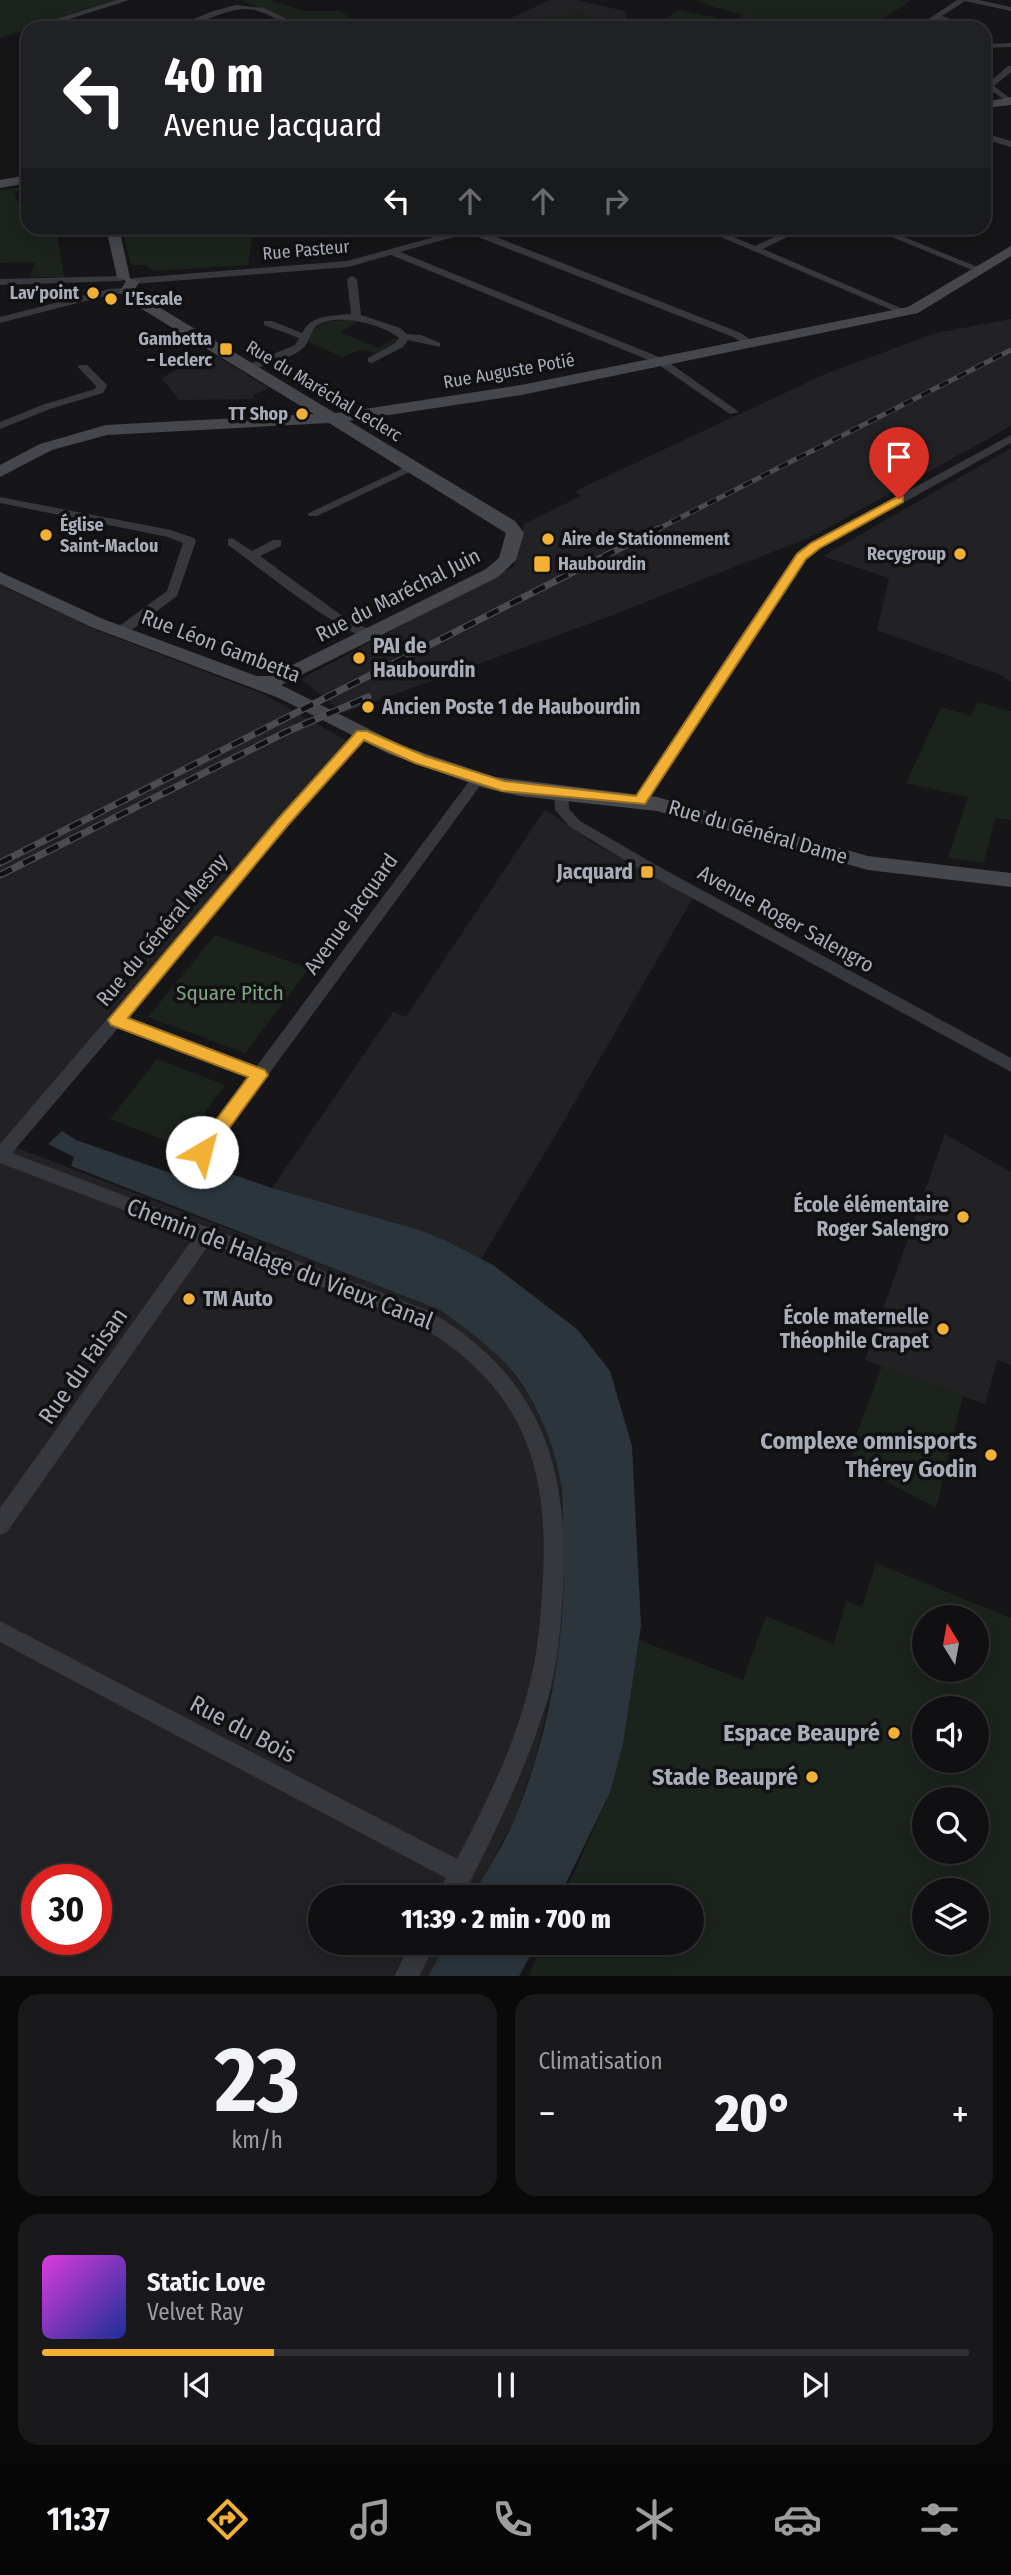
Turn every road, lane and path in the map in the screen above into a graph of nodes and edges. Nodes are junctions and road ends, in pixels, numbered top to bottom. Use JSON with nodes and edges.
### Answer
{"nodes":[{"id":1,"x":124,"y":0,"type":"edge"},
{"id":2,"x":962,"y":0,"type":"edge"},
{"id":3,"x":968,"y":0,"type":"edge"},
{"id":4,"x":1011,"y":9,"type":"edge"},
{"id":5,"x":937,"y":17,"type":"junction"},
{"id":6,"x":69,"y":21,"type":"edge"},
{"id":7,"x":196,"y":21,"type":"edge"},
{"id":8,"x":285,"y":21,"type":"edge"},
{"id":9,"x":930,"y":21,"type":"edge"},
{"id":10,"x":949,"y":21,"type":"edge"},
{"id":11,"x":1011,"y":45,"type":"edge"},
{"id":12,"x":991,"y":46,"type":"edge"},
{"id":13,"x":1011,"y":68,"type":"edge"},
{"id":14,"x":991,"y":84,"type":"edge"},
{"id":15,"x":991,"y":87,"type":"edge"},
{"id":16,"x":1010,"y":101,"type":"edge"},
{"id":17,"x":991,"y":104,"type":"edge"},
{"id":18,"x":991,"y":138,"type":"edge"},
{"id":19,"x":1011,"y":144,"type":"edge"},
{"id":20,"x":21,"y":182,"type":"edge"},
{"id":21,"x":0,"y":185,"type":"edge"},
{"id":22,"x":114,"y":235,"type":"edge"},
{"id":23,"x":452,"y":235,"type":"edge"},
{"id":24,"x":487,"y":235,"type":"edge"},
{"id":25,"x":722,"y":235,"type":"edge"},
{"id":26,"x":786,"y":235,"type":"edge"},
{"id":27,"x":892,"y":235,"type":"edge"},
{"id":28,"x":756,"y":249,"type":"junction"},
{"id":29,"x":1011,"y":250,"type":"edge"},
{"id":30,"x":394,"y":253,"type":"junction"},
{"id":31,"x":980,"y":270,"type":"junction"},
{"id":32,"x":352,"y":279,"type":"dead end"},
{"id":33,"x":0,"y":282,"type":"edge"},
{"id":34,"x":127,"y":282,"type":"junction"},
{"id":35,"x":905,"y":312,"type":"junction"},
{"id":36,"x":356,"y":317,"type":"junction"},
{"id":37,"x":0,"y":320,"type":"edge"},
{"id":38,"x":268,"y":323,"type":"dead end"},
{"id":39,"x":304,"y":337,"type":"junction"},
{"id":40,"x":405,"y":337,"type":"junction"},
{"id":41,"x":750,"y":343,"type":"junction"},
{"id":42,"x":436,"y":345,"type":"dead end"},
{"id":43,"x":372,"y":360,"type":"dead end"},
{"id":44,"x":660,"y":360,"type":"junction"},
{"id":45,"x":83,"y":367,"type":"dead end"},
{"id":46,"x":248,"y":368,"type":"junction"},
{"id":47,"x":734,"y":412,"type":"dead end"},
{"id":48,"x":332,"y":418,"type":"junction"},
{"id":49,"x":0,"y":426,"type":"edge"},
{"id":50,"x":1011,"y":438,"type":"edge"},
{"id":51,"x":414,"y":466,"type":"junction"},
{"id":52,"x":0,"y":472,"type":"edge"},
{"id":53,"x":0,"y":500,"type":"edge"},
{"id":54,"x":313,"y":514,"type":"dead end"},
{"id":55,"x":512,"y":528,"type":"joint"},
{"id":56,"x":232,"y":542,"type":"dead end"},
{"id":57,"x":277,"y":543,"type":"dead end"},
{"id":58,"x":251,"y":556,"type":"junction"},
{"id":59,"x":0,"y":577,"type":"edge"},
{"id":60,"x":120,"y":632,"type":"junction"},
{"id":61,"x":368,"y":635,"type":"junction"},
{"id":62,"x":299,"y":671,"type":"junction"},
{"id":63,"x":235,"y":675,"type":"junction"},
{"id":64,"x":355,"y":731,"type":"junction"},
{"id":65,"x":478,"y":779,"type":"junction"},
{"id":66,"x":561,"y":793,"type":"junction"},
{"id":67,"x":640,"y":801,"type":"junction"},
{"id":68,"x":1011,"y":880,"type":"edge"},
{"id":69,"x":117,"y":1020,"type":"junction"},
{"id":70,"x":1011,"y":1066,"type":"edge"},
{"id":71,"x":259,"y":1075,"type":"junction"},
{"id":72,"x":202,"y":1152,"type":"dead end"},
{"id":73,"x":0,"y":1156,"type":"edge"},
{"id":74,"x":205,"y":1236,"type":"junction"},
{"id":75,"x":0,"y":1525,"type":"edge"},
{"id":76,"x":0,"y":1631,"type":"edge"},
{"id":77,"x":461,"y":1874,"type":"junction"},
{"id":78,"x":455,"y":1885,"type":"edge"},
{"id":79,"x":417,"y":1955,"type":"edge"},
{"id":80,"x":406,"y":1976,"type":"edge"}],
"edges":[{"from":1,"to":6,"type":"street"},
{"from":2,"to":5,"type":"street"},
{"from":3,"to":4,"type":"street"},
{"from":5,"to":9,"type":"street"},
{"from":5,"to":10,"type":"street"},
{"from":7,"to":8,"type":"street"},
{"from":11,"to":12,"type":"street"},
{"from":13,"to":14,"type":"street"},
{"from":15,"to":16,"type":"street"},
{"from":16,"to":17,"type":"street"},
{"from":18,"to":19,"type":"street"},
{"from":20,"to":21,"type":"street"},
{"from":22,"to":34,"type":"street"},
{"from":23,"to":30,"type":"street","name":"Rue Pasteur"},
{"from":24,"to":41,"type":"street"},
{"from":25,"to":28,"type":"street"},
{"from":26,"to":28,"type":"street"},
{"from":27,"to":31,"type":"street"},
{"from":28,"to":35,"type":"street"},
{"from":29,"to":31,"type":"street","name":"Rue Auguste Potié"},
{"from":30,"to":34,"type":"street","name":"Rue Pasteur"},
{"from":30,"to":44,"type":"street"},
{"from":31,"to":35,"type":"street","name":"Rue Auguste Potié"},
{"from":32,"to":36,"type":"street"},
{"from":33,"to":34,"type":"street","name":"Rue Pasteur"},
{"from":34,"to":37,"type":"street"},
{"from":34,"to":46,"type":"street","name":"Rue du Maréchal Leclerc"},
{"from":35,"to":41,"type":"street","name":"Rue Auguste Potié"},
{"from":36,"to":39,"type":"street"},
{"from":36,"to":40,"type":"street"},
{"from":38,"to":39,"type":"street"},
{"from":39,"to":46,"type":"street"},
{"from":40,"to":42,"type":"street"},
{"from":40,"to":43,"type":"street"},
{"from":41,"to":44,"type":"street","name":"Rue Auguste Potié"},
{"from":44,"to":47,"type":"street"},
{"from":44,"to":48,"type":"street","name":"Rue Auguste Potié"},
{"from":45,"to":49,"type":"street"},
{"from":46,"to":48,"type":"street","name":"Rue du Maréchal Leclerc"},
{"from":48,"to":51,"type":"street","name":"Rue du Maréchal Leclerc"},
{"from":48,"to":52,"type":"street","name":"Rue Auguste Potié"},
{"from":50,"to":67,"type":"street"},
{"from":51,"to":54,"type":"street"},
{"from":51,"to":55,"type":"street","name":"Rue du Maréchal Leclerc"},
{"from":53,"to":60,"type":"street"},
{"from":55,"to":61,"type":"street","name":"Rue du Maréchal Juin"},
{"from":56,"to":58,"type":"street"},
{"from":57,"to":58,"type":"street"},
{"from":58,"to":61,"type":"street"},
{"from":59,"to":60,"type":"street","name":"Rue Léon Gambetta"},
{"from":60,"to":63,"type":"street","name":"Rue Léon Gambetta"},
{"from":61,"to":62,"type":"street","name":"Rue du Maréchal Juin"},
{"from":62,"to":63,"type":"street","name":"Rue du Maréchal Juin"},
{"from":62,"to":64,"type":"street","name":"Rue Léon Gambetta"},
{"from":63,"to":64,"type":"street","name":"Rue Léon Gambetta"},
{"from":64,"to":65,"type":"street","name":"Rue du Général Dame"},
{"from":64,"to":69,"type":"street","name":"Rue du Général Mesny"},
{"from":65,"to":66,"type":"street","name":"Rue du Général Dame"},
{"from":65,"to":71,"type":"street","name":"Avenue Jacquard"},
{"from":66,"to":67,"type":"street","name":"Rue du Général Dame"},
{"from":66,"to":70,"type":"street","name":"Avenue Roger Salengro"},
{"from":67,"to":68,"type":"street","name":"Rue du Général Dame"},
{"from":69,"to":71,"type":"street"},
{"from":69,"to":73,"type":"street","name":"Rue du Général Mesny"},
{"from":71,"to":72,"type":"street","name":"Avenue Jacquard"},
{"from":73,"to":74,"type":"street","name":"Chemin de Halage du Vieux Canal"},
{"from":74,"to":75,"type":"street","name":"Rue du Faisan"},
{"from":74,"to":77,"type":"street","name":"Chemin de Halage du Vieux Canal"},
{"from":76,"to":77,"type":"street","name":"Rue du Bois"},
{"from":77,"to":78,"type":"street","name":"Chemin de Halage du Vieux Canal"},
{"from":79,"to":80,"type":"street"}]}
